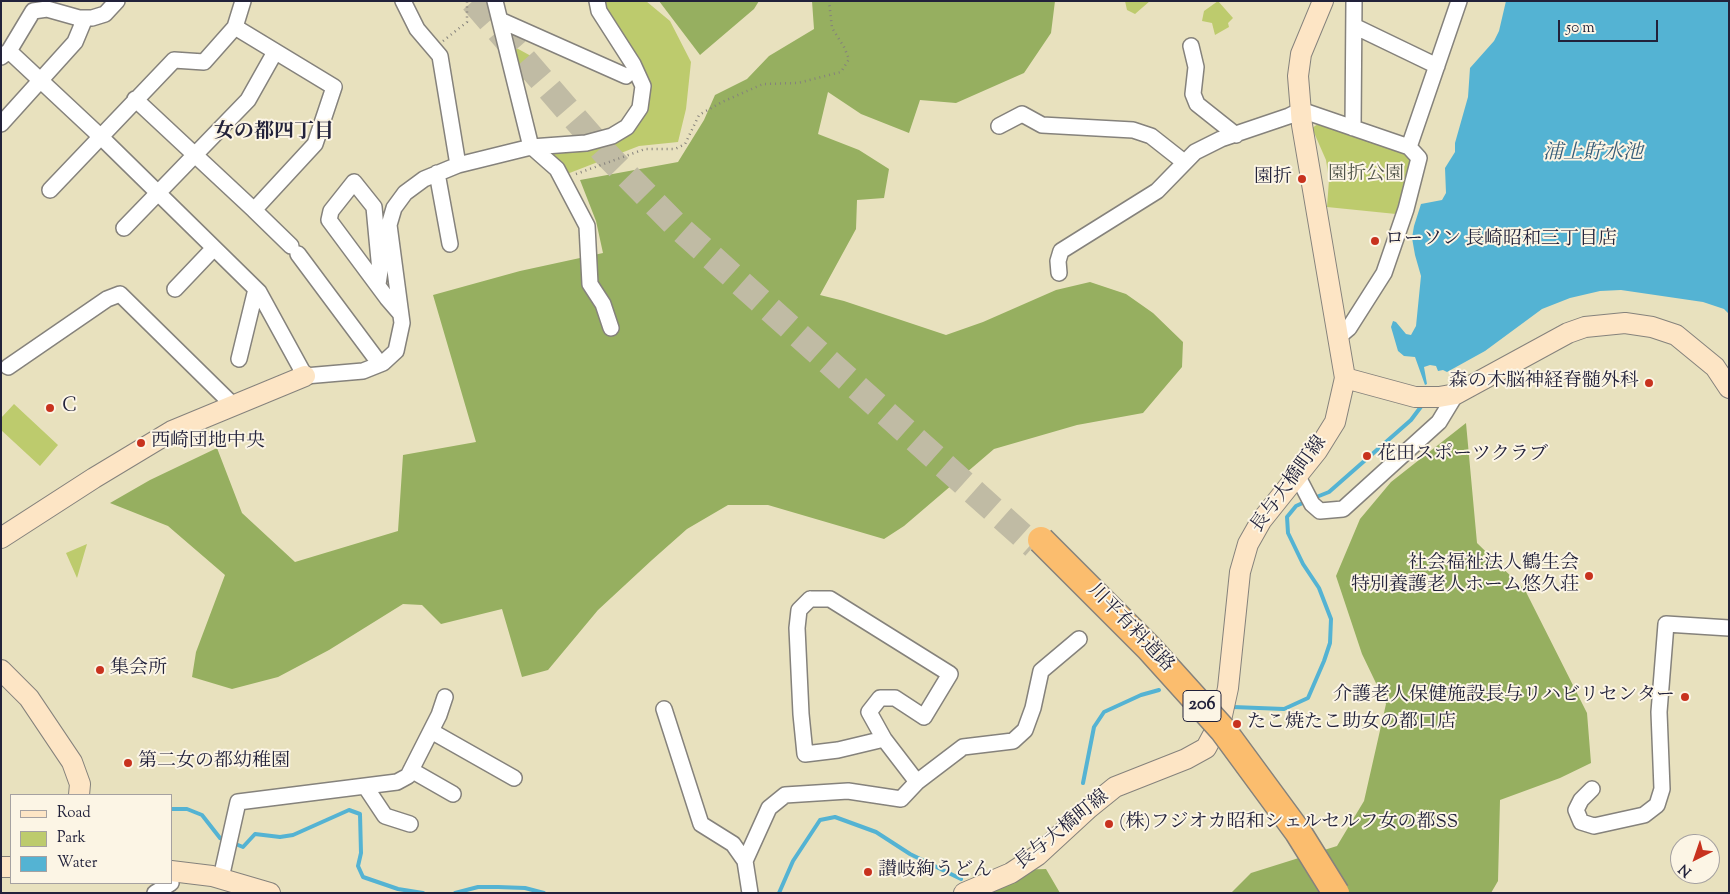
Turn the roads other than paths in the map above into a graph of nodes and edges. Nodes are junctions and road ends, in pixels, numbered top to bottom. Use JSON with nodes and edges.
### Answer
{"nodes":[{"id":1,"x":117,"y":1,"type":"edge"},
{"id":2,"x":243,"y":1,"type":"edge"},
{"id":3,"x":402,"y":1,"type":"edge"},
{"id":4,"x":496,"y":1,"type":"edge"},
{"id":5,"x":597,"y":1,"type":"edge"},
{"id":6,"x":1323,"y":1,"type":"edge"},
{"id":7,"x":1354,"y":1,"type":"edge"},
{"id":8,"x":1459,"y":1,"type":"edge"},
{"id":9,"x":85,"y":18,"type":"junction"},
{"id":10,"x":500,"y":20,"type":"junction"},
{"id":11,"x":1354,"y":26,"type":"junction"},
{"id":12,"x":235,"y":27,"type":"junction"},
{"id":13,"x":1192,"y":46,"type":"dead end"},
{"id":14,"x":275,"y":52,"type":"junction"},
{"id":15,"x":5,"y":54,"type":"edge"},
{"id":16,"x":1437,"y":66,"type":"junction"},
{"id":17,"x":626,"y":76,"type":"dead end"},
{"id":18,"x":41,"y":81,"type":"junction"},
{"id":19,"x":135,"y":99,"type":"junction"},
{"id":20,"x":1300,"y":110,"type":"junction"},
{"id":21,"x":1,"y":124,"type":"edge"},
{"id":22,"x":999,"y":126,"type":"dead end"},
{"id":23,"x":1353,"y":128,"type":"junction"},
{"id":24,"x":1236,"y":135,"type":"junction"},
{"id":25,"x":101,"y":137,"type":"junction"},
{"id":26,"x":531,"y":147,"type":"junction"},
{"id":27,"x":1409,"y":147,"type":"junction"},
{"id":28,"x":194,"y":155,"type":"junction"},
{"id":29,"x":1184,"y":162,"type":"junction"},
{"id":30,"x":458,"y":165,"type":"junction"},
{"id":31,"x":437,"y":173,"type":"junction"},
{"id":32,"x":50,"y":190,"type":"dead end"},
{"id":33,"x":158,"y":193,"type":"junction"},
{"id":34,"x":254,"y":210,"type":"junction"},
{"id":35,"x":124,"y":228,"type":"dead end"},
{"id":36,"x":450,"y":244,"type":"dead end"},
{"id":37,"x":214,"y":248,"type":"junction"},
{"id":38,"x":1059,"y":273,"type":"dead end"},
{"id":39,"x":378,"y":284,"type":"junction"},
{"id":40,"x":175,"y":288,"type":"dead end"},
{"id":41,"x":256,"y":289,"type":"junction"},
{"id":42,"x":400,"y":313,"type":"junction"},
{"id":43,"x":610,"y":328,"type":"dead end"},
{"id":44,"x":1337,"y":338,"type":"junction"},
{"id":45,"x":240,"y":359,"type":"dead end"},
{"id":46,"x":380,"y":364,"type":"junction"},
{"id":47,"x":8,"y":367,"type":"dead end"},
{"id":48,"x":305,"y":376,"type":"junction"},
{"id":49,"x":1345,"y":378,"type":"junction"},
{"id":50,"x":1729,"y":388,"type":"edge"},
{"id":51,"x":1456,"y":394,"type":"junction"},
{"id":52,"x":232,"y":405,"type":"junction"},
{"id":53,"x":1305,"y":491,"type":"junction"},
{"id":54,"x":1,"y":538,"type":"edge"},
{"id":55,"x":1729,"y":628,"type":"edge"},
{"id":56,"x":1079,"y":639,"type":"dead end"},
{"id":57,"x":1,"y":670,"type":"edge"},
{"id":58,"x":445,"y":697,"type":"dead end"},
{"id":59,"x":664,"y":709,"type":"dead end"},
{"id":60,"x":431,"y":731,"type":"junction"},
{"id":61,"x":884,"y":739,"type":"junction"},
{"id":62,"x":411,"y":770,"type":"junction"},
{"id":63,"x":514,"y":778,"type":"dead end"},
{"id":64,"x":917,"y":782,"type":"junction"},
{"id":65,"x":365,"y":786,"type":"junction"},
{"id":66,"x":1592,"y":789,"type":"dead end"},
{"id":67,"x":79,"y":794,"type":"edge"},
{"id":68,"x":453,"y":794,"type":"dead end"},
{"id":69,"x":410,"y":824,"type":"dead end"},
{"id":70,"x":745,"y":861,"type":"junction"},
{"id":71,"x":172,"y":871,"type":"edge"},
{"id":72,"x":216,"y":877,"type":"junction"},
{"id":73,"x":172,"y":882,"type":"edge"},
{"id":74,"x":169,"y":884,"type":"edge"},
{"id":75,"x":155,"y":893,"type":"edge"},
{"id":76,"x":270,"y":893,"type":"edge"},
{"id":77,"x":750,"y":893,"type":"edge"},
{"id":78,"x":964,"y":893,"type":"edge"},
{"id":79,"x":1327,"y":893,"type":"edge"},
{"id":80,"x":1336,"y":893,"type":"edge"}],
"edges":[{"from":1,"to":9,"type":"street"},
{"from":2,"to":12,"type":"street"},
{"from":3,"to":30,"type":"street"},
{"from":4,"to":10,"type":"street"},
{"from":5,"to":26,"type":"street"},
{"from":6,"to":20,"type":"main road","name":"長与大橋町線"},
{"from":7,"to":11,"type":"street"},
{"from":8,"to":16,"type":"street"},
{"from":9,"to":15,"type":"street"},
{"from":9,"to":18,"type":"street"},
{"from":10,"to":17,"type":"street"},
{"from":10,"to":26,"type":"street"},
{"from":11,"to":16,"type":"street"},
{"from":11,"to":23,"type":"street"},
{"from":12,"to":14,"type":"street"},
{"from":12,"to":19,"type":"street"},
{"from":13,"to":24,"type":"street"},
{"from":14,"to":28,"type":"street"},
{"from":14,"to":34,"type":"street"},
{"from":15,"to":18,"type":"street"},
{"from":16,"to":27,"type":"street"},
{"from":18,"to":21,"type":"street"},
{"from":18,"to":25,"type":"street"},
{"from":19,"to":25,"type":"street"},
{"from":19,"to":28,"type":"street"},
{"from":20,"to":23,"type":"street"},
{"from":20,"to":24,"type":"street"},
{"from":20,"to":44,"type":"main road","name":"長与大橋町線"},
{"from":22,"to":29,"type":"street"},
{"from":23,"to":27,"type":"street"},
{"from":24,"to":29,"type":"street"},
{"from":25,"to":32,"type":"street"},
{"from":25,"to":33,"type":"street"},
{"from":26,"to":30,"type":"street"},
{"from":26,"to":43,"type":"street"},
{"from":27,"to":44,"type":"street"},
{"from":28,"to":33,"type":"street"},
{"from":28,"to":34,"type":"street"},
{"from":29,"to":38,"type":"street"},
{"from":30,"to":31,"type":"street"},
{"from":31,"to":36,"type":"street"},
{"from":31,"to":42,"type":"street"},
{"from":33,"to":35,"type":"street"},
{"from":33,"to":37,"type":"street"},
{"from":34,"to":46,"type":"street"},
{"from":37,"to":40,"type":"street"},
{"from":37,"to":41,"type":"street"},
{"from":39,"to":39,"type":"street"},
{"from":39,"to":42,"type":"street"},
{"from":41,"to":45,"type":"street"},
{"from":41,"to":48,"type":"street"},
{"from":42,"to":46,"type":"street"},
{"from":44,"to":49,"type":"main road","name":"長与大橋町線"},
{"from":46,"to":48,"type":"street"},
{"from":47,"to":52,"type":"street"},
{"from":48,"to":52,"type":"main road"},
{"from":49,"to":51,"type":"main road"},
{"from":49,"to":53,"type":"main road","name":"長与大橋町線"},
{"from":50,"to":51,"type":"main road"},
{"from":51,"to":53,"type":"street"},
{"from":52,"to":54,"type":"main road"},
{"from":53,"to":78,"type":"main road","name":"長与大橋町線"},
{"from":55,"to":66,"type":"street"},
{"from":56,"to":64,"type":"street"},
{"from":57,"to":67,"type":"main road"},
{"from":58,"to":60,"type":"street"},
{"from":59,"to":70,"type":"street"},
{"from":60,"to":62,"type":"street"},
{"from":60,"to":63,"type":"street"},
{"from":61,"to":61,"type":"street"},
{"from":61,"to":64,"type":"street"},
{"from":62,"to":65,"type":"street"},
{"from":62,"to":68,"type":"street"},
{"from":64,"to":70,"type":"street"},
{"from":65,"to":69,"type":"street"},
{"from":65,"to":72,"type":"street"},
{"from":70,"to":77,"type":"street"},
{"from":71,"to":72,"type":"main road"},
{"from":72,"to":73,"type":"street"},
{"from":72,"to":76,"type":"main road"},
{"from":74,"to":75,"type":"street"},
{"from":79,"to":80,"type":"highway","name":"川平有料道路","number":"206","bridge":true}]}
